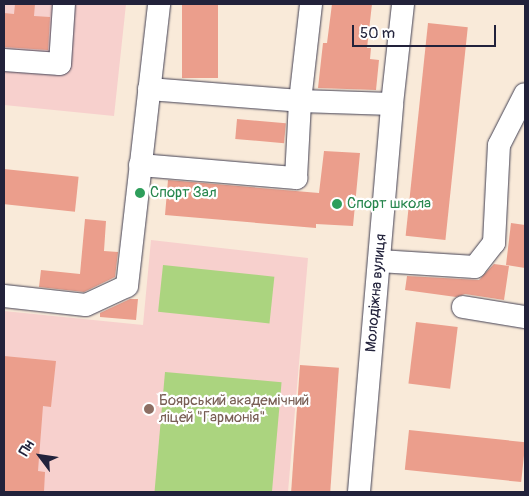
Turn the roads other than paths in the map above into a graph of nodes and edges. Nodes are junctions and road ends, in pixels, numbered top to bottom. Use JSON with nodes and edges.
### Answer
{"nodes":[{"id":1,"x":64,"y":4,"type":"edge"},
{"id":2,"x":159,"y":4,"type":"edge"},
{"id":3,"x":311,"y":4,"type":"edge"},
{"id":4,"x":403,"y":4,"type":"edge"},
{"id":5,"x":4,"y":60,"type":"edge"},
{"id":6,"x":149,"y":89,"type":"junction"},
{"id":7,"x":525,"y":94,"type":"edge"},
{"id":8,"x":300,"y":101,"type":"junction"},
{"id":9,"x":392,"y":104,"type":"junction"},
{"id":10,"x":140,"y":165,"type":"junction"},
{"id":11,"x":379,"y":261,"type":"junction"},
{"id":12,"x":4,"y":296,"type":"edge"},
{"id":13,"x":463,"y":307,"type":"dead end"},
{"id":14,"x":525,"y":317,"type":"edge"},
{"id":15,"x":359,"y":492,"type":"edge"}],
"edges":[{"from":1,"to":5,"type":"street"},
{"from":2,"to":6,"type":"street"},
{"from":3,"to":8,"type":"street"},
{"from":4,"to":9,"type":"street","name":"Молодіжна вулиця"},
{"from":6,"to":8,"type":"street"},
{"from":6,"to":10,"type":"street"},
{"from":7,"to":11,"type":"street"},
{"from":8,"to":9,"type":"street"},
{"from":8,"to":10,"type":"street"},
{"from":9,"to":11,"type":"street","name":"Молодіжна вулиця"},
{"from":10,"to":12,"type":"street"},
{"from":11,"to":15,"type":"street","name":"Молодіжна вулиця"},
{"from":13,"to":14,"type":"street"}]}
